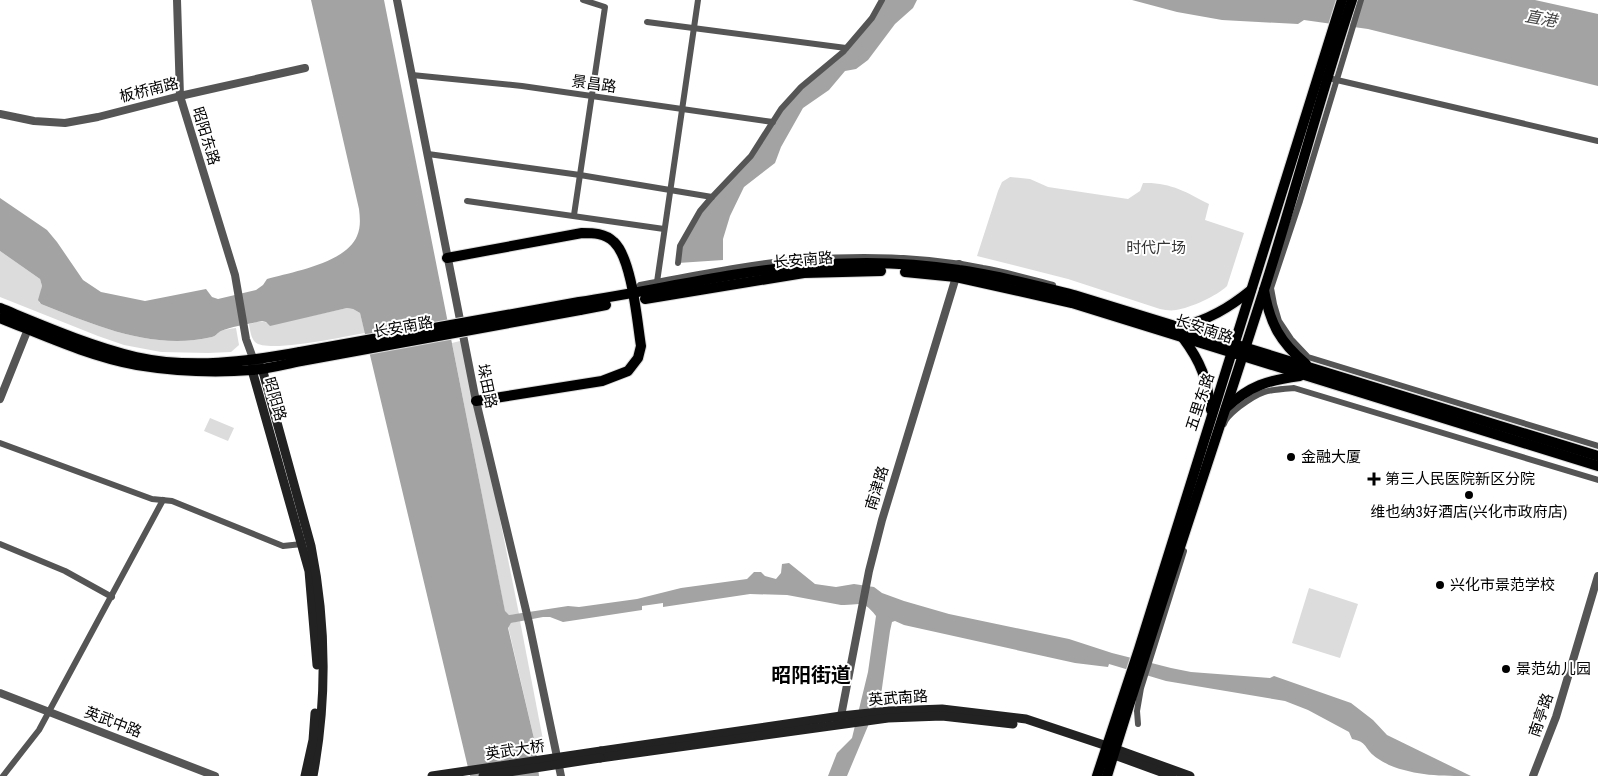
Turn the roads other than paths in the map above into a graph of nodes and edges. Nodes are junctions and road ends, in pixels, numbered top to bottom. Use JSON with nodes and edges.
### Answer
{"nodes":[{"id":1,"x":177,"y":0,"type":"edge"},
{"id":2,"x":397,"y":0,"type":"edge"},
{"id":3,"x":583,"y":0,"type":"edge"},
{"id":4,"x":698,"y":0,"type":"edge"},
{"id":5,"x":882,"y":0,"type":"edge"},
{"id":6,"x":1342,"y":0,"type":"edge"},
{"id":7,"x":1352,"y":0,"type":"edge"},
{"id":8,"x":1361,"y":0,"type":"edge"},
{"id":9,"x":647,"y":22,"type":"dead end"},
{"id":10,"x":694,"y":28,"type":"junction"},
{"id":11,"x":1339,"y":39,"type":"junction"},
{"id":12,"x":846,"y":48,"type":"junction"},
{"id":13,"x":305,"y":68,"type":"dead end"},
{"id":14,"x":412,"y":75,"type":"junction"},
{"id":15,"x":1327,"y":78,"type":"junction"},
{"id":16,"x":180,"y":96,"type":"junction"},
{"id":17,"x":592,"y":96,"type":"junction"},
{"id":18,"x":680,"y":109,"type":"junction"},
{"id":19,"x":0,"y":114,"type":"edge"},
{"id":20,"x":773,"y":122,"type":"junction"},
{"id":21,"x":1598,"y":141,"type":"edge"},
{"id":22,"x":428,"y":154,"type":"junction"},
{"id":23,"x":580,"y":175,"type":"junction"},
{"id":24,"x":670,"y":189,"type":"junction"},
{"id":25,"x":712,"y":196,"type":"junction"},
{"id":26,"x":467,"y":201,"type":"dead end"},
{"id":27,"x":574,"y":215,"type":"junction"},
{"id":28,"x":664,"y":230,"type":"junction"},
{"id":29,"x":447,"y":258,"type":"junction"},
{"id":30,"x":678,"y":263,"type":"dead end"},
{"id":31,"x":958,"y":270,"type":"junction"},
{"id":32,"x":657,"y":282,"type":"junction"},
{"id":33,"x":1251,"y":289,"type":"junction"},
{"id":34,"x":1264,"y":289,"type":"junction"},
{"id":35,"x":633,"y":298,"type":"junction"},
{"id":36,"x":0,"y":308,"type":"edge"},
{"id":37,"x":0,"y":318,"type":"edge"},
{"id":38,"x":1167,"y":318,"type":"dead end"},
{"id":39,"x":30,"y":325,"type":"junction"},
{"id":40,"x":1181,"y":333,"type":"junction"},
{"id":41,"x":1238,"y":350,"type":"junction"},
{"id":42,"x":256,"y":366,"type":"junction"},
{"id":43,"x":1308,"y":372,"type":"junction"},
{"id":44,"x":0,"y":399,"type":"edge"},
{"id":45,"x":476,"y":401,"type":"junction"},
{"id":46,"x":1225,"y":409,"type":"junction"},
{"id":47,"x":1212,"y":414,"type":"junction"},
{"id":48,"x":0,"y":444,"type":"edge"},
{"id":49,"x":1598,"y":446,"type":"edge"},
{"id":50,"x":1598,"y":456,"type":"edge"},
{"id":51,"x":1598,"y":466,"type":"edge"},
{"id":52,"x":1598,"y":480,"type":"edge"},
{"id":53,"x":162,"y":500,"type":"junction"},
{"id":54,"x":0,"y":544,"type":"edge"},
{"id":55,"x":302,"y":544,"type":"junction"},
{"id":56,"x":1598,"y":576,"type":"edge"},
{"id":57,"x":112,"y":596,"type":"junction"},
{"id":58,"x":1145,"y":653,"type":"junction"},
{"id":59,"x":1133,"y":690,"type":"junction"},
{"id":60,"x":0,"y":693,"type":"edge"},
{"id":61,"x":49,"y":712,"type":"junction"},
{"id":62,"x":842,"y":720,"type":"junction"},
{"id":63,"x":1138,"y":724,"type":"dead end"},
{"id":64,"x":1110,"y":750,"type":"junction"},
{"id":65,"x":600,"y":755,"type":"junction"},
{"id":66,"x":4,"y":776,"type":"edge"},
{"id":67,"x":215,"y":776,"type":"edge"},
{"id":68,"x":305,"y":776,"type":"edge"},
{"id":69,"x":313,"y":776,"type":"edge"},
{"id":70,"x":432,"y":776,"type":"edge"},
{"id":71,"x":483,"y":776,"type":"edge"},
{"id":72,"x":560,"y":776,"type":"edge"},
{"id":73,"x":1097,"y":776,"type":"edge"},
{"id":74,"x":1107,"y":776,"type":"edge"},
{"id":75,"x":1172,"y":776,"type":"edge"},
{"id":76,"x":1190,"y":776,"type":"edge"},
{"id":77,"x":1532,"y":776,"type":"edge"}],
"edges":[{"from":1,"to":16,"type":"street","name":"昭阳东路"},
{"from":2,"to":14,"type":"street","name":"垛田路"},
{"from":3,"to":17,"type":"street"},
{"from":4,"to":10,"type":"street"},
{"from":5,"to":12,"type":"street"},
{"from":6,"to":11,"type":"main road"},
{"from":7,"to":11,"type":"main road"},
{"from":8,"to":11,"type":"street"},
{"from":9,"to":10,"type":"street"},
{"from":10,"to":12,"type":"street"},
{"from":10,"to":18,"type":"street"},
{"from":11,"to":15,"type":"main road","name":"五里东路"},
{"from":12,"to":20,"type":"street"},
{"from":13,"to":16,"type":"street","name":"板桥南路"},
{"from":14,"to":17,"type":"street","name":"景昌路"},
{"from":14,"to":22,"type":"street","name":"垛田路"},
{"from":15,"to":21,"type":"street"},
{"from":15,"to":33,"type":"main road","name":"五里东路"},
{"from":15,"to":34,"type":"main road","name":"五里东路"},
{"from":15,"to":49,"type":"street"},
{"from":16,"to":19,"type":"street","name":"板桥南路"},
{"from":16,"to":42,"type":"street","name":"昭阳东路"},
{"from":17,"to":18,"type":"street","name":"景昌路"},
{"from":17,"to":23,"type":"street"},
{"from":18,"to":20,"type":"street","name":"景昌路"},
{"from":18,"to":24,"type":"street"},
{"from":20,"to":25,"type":"street"},
{"from":22,"to":23,"type":"street"},
{"from":22,"to":29,"type":"street","name":"垛田路"},
{"from":23,"to":24,"type":"street"},
{"from":23,"to":27,"type":"street"},
{"from":24,"to":25,"type":"street"},
{"from":24,"to":28,"type":"street"},
{"from":25,"to":30,"type":"street"},
{"from":26,"to":27,"type":"street"},
{"from":27,"to":28,"type":"street"},
{"from":28,"to":32,"type":"street"},
{"from":29,"to":35,"type":"main road"},
{"from":29,"to":45,"type":"street","name":"垛田路"},
{"from":31,"to":32,"type":"street"},
{"from":31,"to":35,"type":"main road","name":"长安南路"},
{"from":31,"to":38,"type":"street"},
{"from":31,"to":40,"type":"main road","name":"长安南路"},
{"from":31,"to":62,"type":"street","name":"南津路"},
{"from":32,"to":35,"type":"street"},
{"from":33,"to":40,"type":"main road"},
{"from":33,"to":41,"type":"main road","name":"五里东路"},
{"from":34,"to":41,"type":"main road","name":"五里东路"},
{"from":34,"to":43,"type":"main road"},
{"from":35,"to":42,"type":"main road","name":"长安南路","bridge":true},
{"from":35,"to":45,"type":"main road"},
{"from":36,"to":39,"type":"main road","name":"长安南路"},
{"from":37,"to":39,"type":"main road","name":"长安南路"},
{"from":39,"to":42,"type":"main road","name":"长安南路"},
{"from":39,"to":44,"type":"street"},
{"from":40,"to":41,"type":"main road","name":"长安南路"},
{"from":40,"to":47,"type":"main road"},
{"from":41,"to":43,"type":"main road","name":"长安南路"},
{"from":41,"to":46,"type":"main road","name":"五里东路"},
{"from":41,"to":47,"type":"main road","name":"五里东路"},
{"from":42,"to":55,"type":"main road","name":"昭阳路"},
{"from":42,"to":69,"type":"main road","name":"昭阳路"},
{"from":43,"to":46,"type":"main road"},
{"from":43,"to":50,"type":"main road","name":"长安南路"},
{"from":43,"to":51,"type":"main road","name":"长安南路"},
{"from":45,"to":72,"type":"street","name":"垛田路"},
{"from":46,"to":58,"type":"main road","name":"五里东路"},
{"from":47,"to":58,"type":"main road","name":"五里东路"},
{"from":48,"to":53,"type":"street"},
{"from":52,"to":58,"type":"street"},
{"from":53,"to":55,"type":"street"},
{"from":53,"to":57,"type":"street"},
{"from":54,"to":57,"type":"street"},
{"from":55,"to":68,"type":"main road","name":"昭阳路"},
{"from":56,"to":77,"type":"street","name":"南亭路"},
{"from":57,"to":61,"type":"street"},
{"from":58,"to":59,"type":"main road","name":"五里东路"},
{"from":59,"to":63,"type":"street"},
{"from":59,"to":64,"type":"main road","name":"五里东路"},
{"from":60,"to":61,"type":"street","name":"英武中路"},
{"from":61,"to":66,"type":"street"},
{"from":61,"to":67,"type":"street","name":"英武中路"},
{"from":62,"to":64,"type":"main road","name":"英武南路"},
{"from":62,"to":65,"type":"main road","name":"英武南路"},
{"from":64,"to":73,"type":"main road","name":"五里东路"},
{"from":64,"to":74,"type":"main road","name":"五里东路"},
{"from":64,"to":75,"type":"main road","name":"英武南路"},
{"from":64,"to":76,"type":"main road","name":"英武南路"},
{"from":65,"to":70,"type":"main road","name":"英武大桥","bridge":true},
{"from":65,"to":71,"type":"main road","name":"英武大桥","bridge":true}]}
